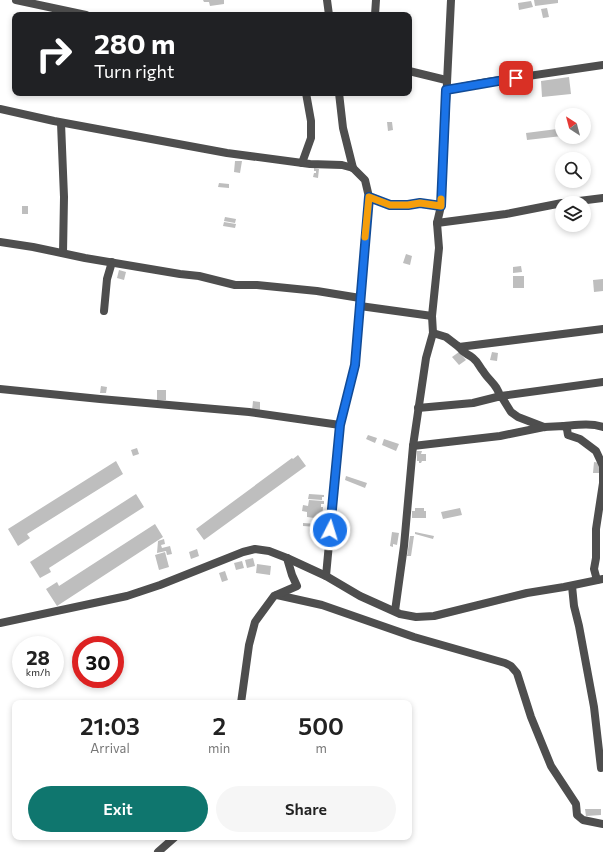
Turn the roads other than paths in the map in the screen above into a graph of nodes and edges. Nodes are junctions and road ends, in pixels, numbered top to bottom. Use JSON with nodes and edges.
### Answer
{"nodes":[{"id":1,"x":16,"y":0,"type":"edge"},
{"id":2,"x":327,"y":0,"type":"edge"},
{"id":3,"x":376,"y":0,"type":"edge"},
{"id":4,"x":451,"y":0,"type":"edge"},
{"id":5,"x":72,"y":12,"type":"edge"},
{"id":6,"x":329,"y":12,"type":"edge"},
{"id":7,"x":375,"y":12,"type":"edge"},
{"id":8,"x":603,"y":65,"type":"edge"},
{"id":9,"x":412,"y":72,"type":"edge"},
{"id":10,"x":446,"y":80,"type":"junction"},
{"id":11,"x":446,"y":90,"type":"junction"},
{"id":12,"x":307,"y":96,"type":"edge"},
{"id":13,"x":339,"y":96,"type":"edge"},
{"id":14,"x":0,"y":109,"type":"edge"},
{"id":15,"x":61,"y":123,"type":"junction"},
{"id":16,"x":302,"y":163,"type":"junction"},
{"id":17,"x":353,"y":168,"type":"junction"},
{"id":18,"x":369,"y":197,"type":"junction"},
{"id":19,"x":603,"y":198,"type":"edge"},
{"id":20,"x":591,"y":200,"type":"edge"},
{"id":21,"x":555,"y":205,"type":"edge"},
{"id":22,"x":441,"y":206,"type":"junction"},
{"id":23,"x":438,"y":223,"type":"junction"},
{"id":24,"x":0,"y":242,"type":"edge"},
{"id":25,"x":63,"y":253,"type":"junction"},
{"id":26,"x":112,"y":262,"type":"junction"},
{"id":27,"x":360,"y":302,"type":"junction"},
{"id":28,"x":104,"y":310,"type":"dead end"},
{"id":29,"x":432,"y":316,"type":"junction"},
{"id":30,"x":603,"y":329,"type":"edge"},
{"id":31,"x":433,"y":333,"type":"junction"},
{"id":32,"x":459,"y":347,"type":"junction"},
{"id":33,"x":603,"y":382,"type":"edge"},
{"id":34,"x":0,"y":389,"type":"edge"},
{"id":35,"x":501,"y":396,"type":"junction"},
{"id":36,"x":418,"y":408,"type":"junction"},
{"id":37,"x":340,"y":425,"type":"junction"},
{"id":38,"x":564,"y":426,"type":"junction"},
{"id":39,"x":544,"y":427,"type":"junction"},
{"id":40,"x":603,"y":427,"type":"edge"},
{"id":41,"x":413,"y":446,"type":"junction"},
{"id":42,"x":287,"y":558,"type":"junction"},
{"id":43,"x":326,"y":576,"type":"junction"},
{"id":44,"x":600,"y":579,"type":"edge"},
{"id":45,"x":572,"y":586,"type":"junction"},
{"id":46,"x":276,"y":595,"type":"junction"},
{"id":47,"x":394,"y":612,"type":"junction"},
{"id":48,"x":0,"y":623,"type":"edge"},
{"id":49,"x":241,"y":700,"type":"edge"},
{"id":50,"x":600,"y":768,"type":"dead end"},
{"id":51,"x":603,"y":824,"type":"edge"},
{"id":52,"x":172,"y":840,"type":"edge"},
{"id":53,"x":158,"y":852,"type":"edge"}],
"edges":[{"from":1,"to":5,"type":"street"},
{"from":2,"to":6,"type":"street"},
{"from":3,"to":7,"type":"street"},
{"from":4,"to":10,"type":"street"},
{"from":8,"to":11,"type":"street"},
{"from":9,"to":10,"type":"street"},
{"from":10,"to":11,"type":"street"},
{"from":11,"to":22,"type":"street"},
{"from":12,"to":16,"type":"street"},
{"from":13,"to":17,"type":"street"},
{"from":14,"to":15,"type":"street"},
{"from":15,"to":16,"type":"street"},
{"from":15,"to":25,"type":"street"},
{"from":16,"to":17,"type":"street"},
{"from":17,"to":18,"type":"street"},
{"from":18,"to":22,"type":"street"},
{"from":18,"to":27,"type":"street"},
{"from":19,"to":20,"type":"street"},
{"from":21,"to":23,"type":"street"},
{"from":22,"to":23,"type":"street"},
{"from":23,"to":29,"type":"street"},
{"from":24,"to":25,"type":"street"},
{"from":25,"to":26,"type":"street"},
{"from":26,"to":27,"type":"street"},
{"from":26,"to":28,"type":"street"},
{"from":27,"to":29,"type":"street"},
{"from":27,"to":37,"type":"street"},
{"from":29,"to":31,"type":"street"},
{"from":30,"to":32,"type":"street"},
{"from":31,"to":32,"type":"street"},
{"from":31,"to":36,"type":"street"},
{"from":32,"to":35,"type":"street"},
{"from":33,"to":35,"type":"street"},
{"from":34,"to":37,"type":"street"},
{"from":35,"to":36,"type":"street"},
{"from":35,"to":39,"type":"street"},
{"from":36,"to":41,"type":"street"},
{"from":37,"to":43,"type":"street"},
{"from":38,"to":39,"type":"street"},
{"from":38,"to":40,"type":"street"},
{"from":38,"to":44,"type":"street"},
{"from":39,"to":41,"type":"street"},
{"from":41,"to":47,"type":"street"},
{"from":42,"to":43,"type":"street"},
{"from":42,"to":46,"type":"street"},
{"from":42,"to":48,"type":"street"},
{"from":43,"to":47,"type":"street"},
{"from":44,"to":45,"type":"street"},
{"from":45,"to":47,"type":"street"},
{"from":45,"to":50,"type":"street"},
{"from":46,"to":49,"type":"street"},
{"from":46,"to":51,"type":"street"},
{"from":52,"to":53,"type":"street"}]}
